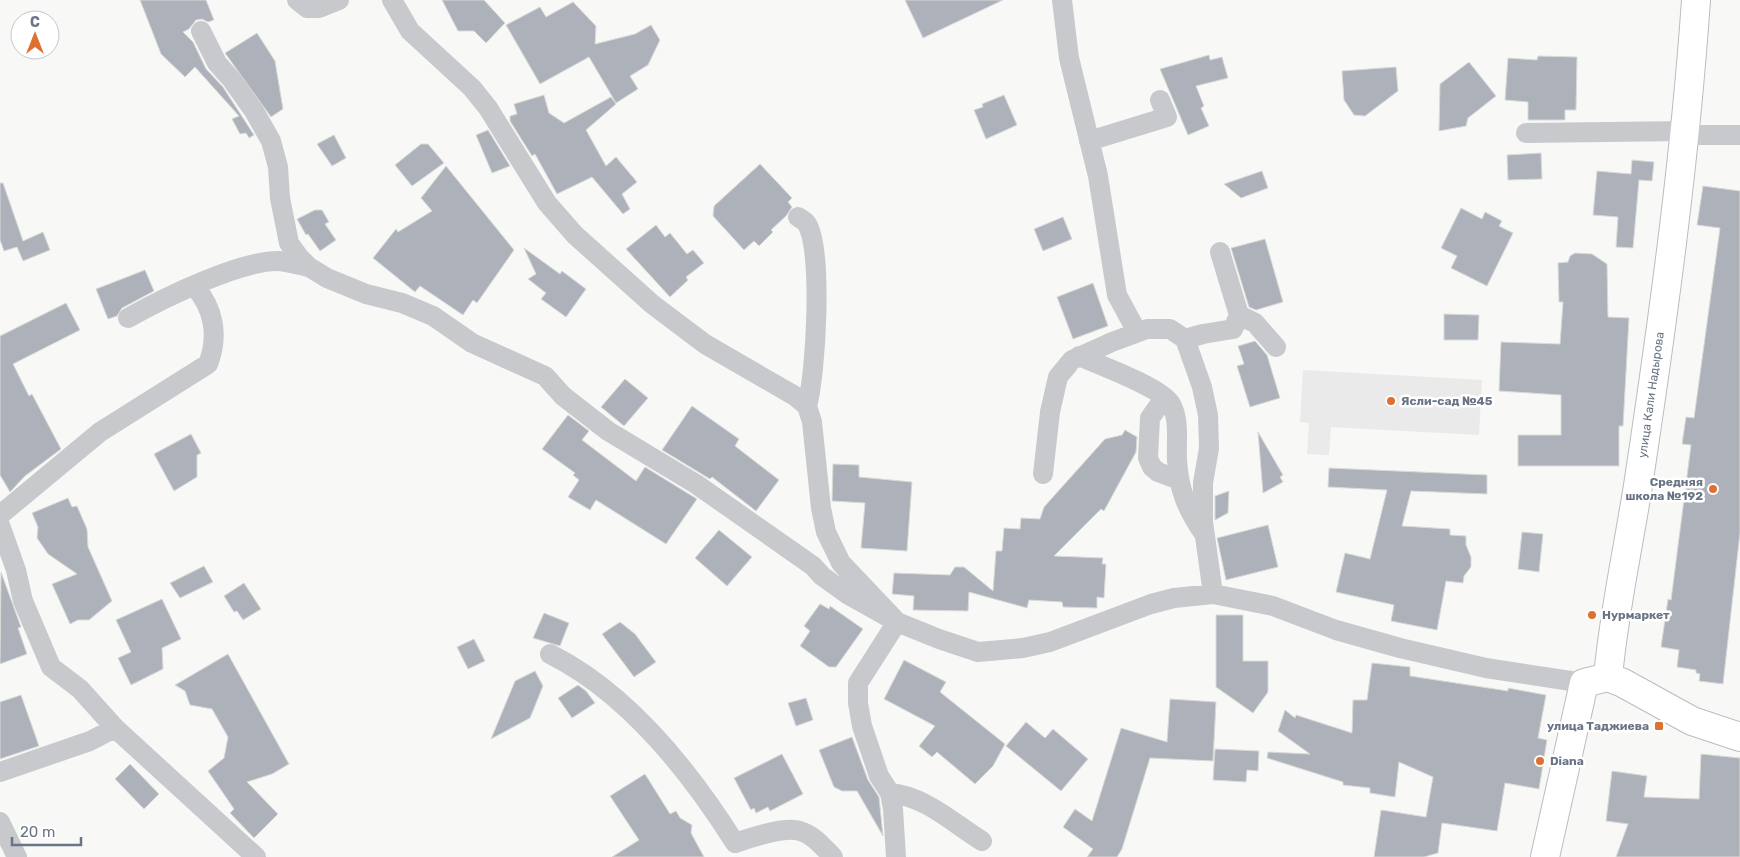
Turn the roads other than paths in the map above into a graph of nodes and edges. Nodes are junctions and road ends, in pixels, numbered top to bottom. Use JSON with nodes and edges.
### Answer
{"nodes":[{"id":1,"x":297,"y":0,"type":"edge"},
{"id":2,"x":339,"y":0,"type":"edge"},
{"id":3,"x":392,"y":0,"type":"edge"},
{"id":4,"x":1062,"y":0,"type":"edge"},
{"id":5,"x":1696,"y":0,"type":"edge"},
{"id":6,"x":202,"y":32,"type":"dead end"},
{"id":7,"x":1160,"y":100,"type":"dead end"},
{"id":8,"x":1526,"y":133,"type":"dead end"},
{"id":9,"x":1685,"y":133,"type":"junction"},
{"id":10,"x":1740,"y":135,"type":"edge"},
{"id":11,"x":1090,"y":141,"type":"junction"},
{"id":12,"x":798,"y":217,"type":"dead end"},
{"id":13,"x":1220,"y":252,"type":"dead end"},
{"id":14,"x":309,"y":267,"type":"junction"},
{"id":15,"x":194,"y":286,"type":"junction"},
{"id":16,"x":1240,"y":314,"type":"junction"},
{"id":17,"x":128,"y":318,"type":"dead end"},
{"id":18,"x":1137,"y":332,"type":"junction"},
{"id":19,"x":1185,"y":339,"type":"junction"},
{"id":20,"x":1276,"y":346,"type":"dead end"},
{"id":21,"x":1080,"y":356,"type":"junction"},
{"id":22,"x":1164,"y":398,"type":"junction"},
{"id":23,"x":807,"y":406,"type":"junction"},
{"id":24,"x":1044,"y":474,"type":"dead end"},
{"id":25,"x":1179,"y":480,"type":"junction"},
{"id":26,"x":0,"y":515,"type":"edge"},
{"id":27,"x":0,"y":525,"type":"edge"},
{"id":28,"x":1205,"y":536,"type":"junction"},
{"id":29,"x":1213,"y":594,"type":"junction"},
{"id":30,"x":896,"y":622,"type":"junction"},
{"id":31,"x":550,"y":654,"type":"dead end"},
{"id":32,"x":977,"y":657,"type":"junction"},
{"id":33,"x":1001,"y":664,"type":"dead end"},
{"id":34,"x":1596,"y":680,"type":"junction"},
{"id":35,"x":115,"y":728,"type":"junction"},
{"id":36,"x":1740,"y":737,"type":"edge"},
{"id":37,"x":0,"y":772,"type":"edge"},
{"id":38,"x":890,"y":793,"type":"junction"},
{"id":39,"x":0,"y":822,"type":"edge"},
{"id":40,"x":982,"y":841,"type":"dead end"},
{"id":41,"x":17,"y":857,"type":"edge"},
{"id":42,"x":256,"y":857,"type":"edge"},
{"id":43,"x":833,"y":857,"type":"edge"},
{"id":44,"x":896,"y":857,"type":"edge"},
{"id":45,"x":1545,"y":857,"type":"edge"}],
"edges":[{"from":1,"to":2,"type":"street"},
{"from":3,"to":23,"type":"street"},
{"from":4,"to":11,"type":"street"},
{"from":5,"to":9,"type":"street","name":"улица Кали Надырова"},
{"from":6,"to":14,"type":"street"},
{"from":7,"to":11,"type":"street"},
{"from":8,"to":9,"type":"street"},
{"from":9,"to":10,"type":"street"},
{"from":9,"to":34,"type":"street","name":"улица Кали Надырова"},
{"from":11,"to":18,"type":"street"},
{"from":12,"to":23,"type":"street"},
{"from":13,"to":16,"type":"street"},
{"from":14,"to":15,"type":"street"},
{"from":14,"to":30,"type":"street"},
{"from":15,"to":17,"type":"street"},
{"from":15,"to":26,"type":"street"},
{"from":16,"to":19,"type":"street"},
{"from":16,"to":20,"type":"street"},
{"from":18,"to":19,"type":"street"},
{"from":18,"to":21,"type":"street"},
{"from":19,"to":28,"type":"street"},
{"from":21,"to":22,"type":"street"},
{"from":21,"to":24,"type":"street"},
{"from":22,"to":25,"type":"street"},
{"from":22,"to":25,"type":"street"},
{"from":23,"to":30,"type":"street"},
{"from":25,"to":28,"type":"street"},
{"from":27,"to":35,"type":"street"},
{"from":28,"to":29,"type":"street"},
{"from":29,"to":32,"type":"street"},
{"from":29,"to":34,"type":"street"},
{"from":30,"to":32,"type":"street"},
{"from":30,"to":38,"type":"street"},
{"from":31,"to":43,"type":"street"},
{"from":32,"to":33,"type":"street"},
{"from":34,"to":36,"type":"street"},
{"from":34,"to":45,"type":"street","name":"улица Кали Надырова"},
{"from":35,"to":37,"type":"street"},
{"from":35,"to":42,"type":"street"},
{"from":38,"to":40,"type":"street"},
{"from":38,"to":44,"type":"street"},
{"from":39,"to":41,"type":"street"}]}
